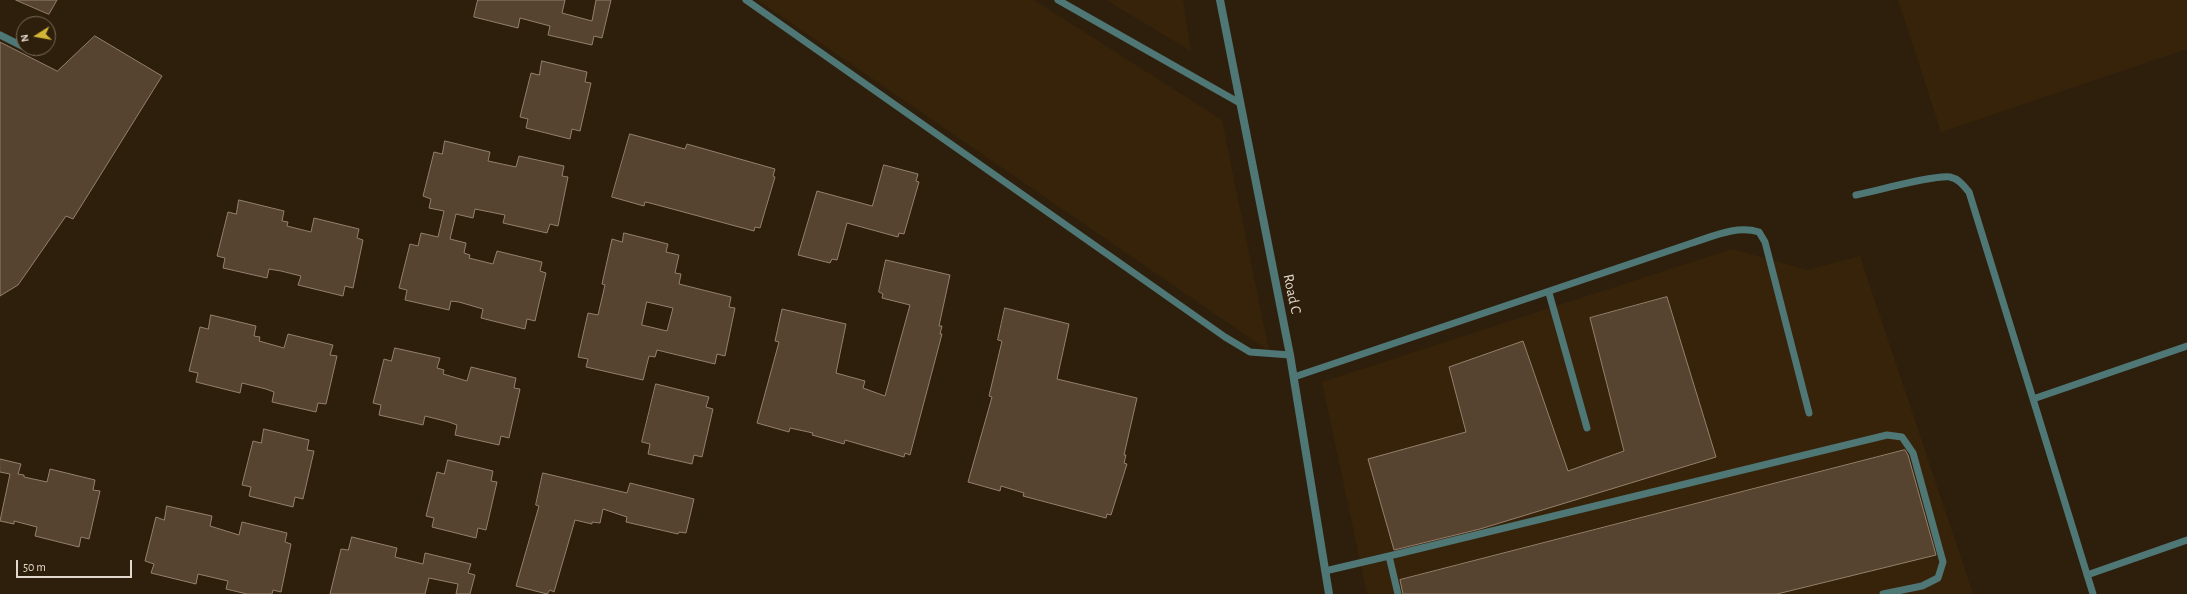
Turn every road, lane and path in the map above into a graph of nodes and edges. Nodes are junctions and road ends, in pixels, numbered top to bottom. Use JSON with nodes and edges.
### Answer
{"nodes":[{"id":1,"x":746,"y":0,"type":"edge"},
{"id":2,"x":1058,"y":0,"type":"edge"},
{"id":3,"x":1220,"y":0,"type":"edge"},
{"id":4,"x":0,"y":36,"type":"edge"},
{"id":5,"x":16,"y":44,"type":"edge"},
{"id":6,"x":1238,"y":102,"type":"junction"},
{"id":7,"x":1856,"y":195,"type":"dead end"},
{"id":8,"x":1549,"y":293,"type":"junction"},
{"id":9,"x":2187,"y":346,"type":"edge"},
{"id":10,"x":1290,"y":355,"type":"junction"},
{"id":11,"x":1294,"y":377,"type":"junction"},
{"id":12,"x":2033,"y":399,"type":"junction"},
{"id":13,"x":1809,"y":413,"type":"dead end"},
{"id":14,"x":1587,"y":428,"type":"dead end"},
{"id":15,"x":2187,"y":540,"type":"edge"},
{"id":16,"x":1389,"y":556,"type":"junction"},
{"id":17,"x":1325,"y":571,"type":"junction"},
{"id":18,"x":2087,"y":575,"type":"junction"},
{"id":19,"x":1329,"y":594,"type":"edge"},
{"id":20,"x":1398,"y":594,"type":"edge"},
{"id":21,"x":1883,"y":594,"type":"edge"},
{"id":22,"x":2093,"y":594,"type":"edge"}],
"edges":[{"from":1,"to":10,"type":"lane"},
{"from":2,"to":6,"type":"lane"},
{"from":3,"to":6,"type":"street","name":"Road C"},
{"from":4,"to":5,"type":"lane"},
{"from":6,"to":10,"type":"street","name":"Road C"},
{"from":7,"to":12,"type":"lane"},
{"from":8,"to":11,"type":"lane"},
{"from":8,"to":13,"type":"lane"},
{"from":8,"to":14,"type":"lane"},
{"from":9,"to":12,"type":"lane"},
{"from":10,"to":11,"type":"street","name":"Road C"},
{"from":11,"to":17,"type":"street","name":"Road C"},
{"from":12,"to":18,"type":"lane"},
{"from":15,"to":18,"type":"lane"},
{"from":16,"to":17,"type":"lane"},
{"from":16,"to":20,"type":"lane"},
{"from":16,"to":21,"type":"lane"},
{"from":17,"to":19,"type":"street","name":"Road C"},
{"from":18,"to":22,"type":"lane"}]}
